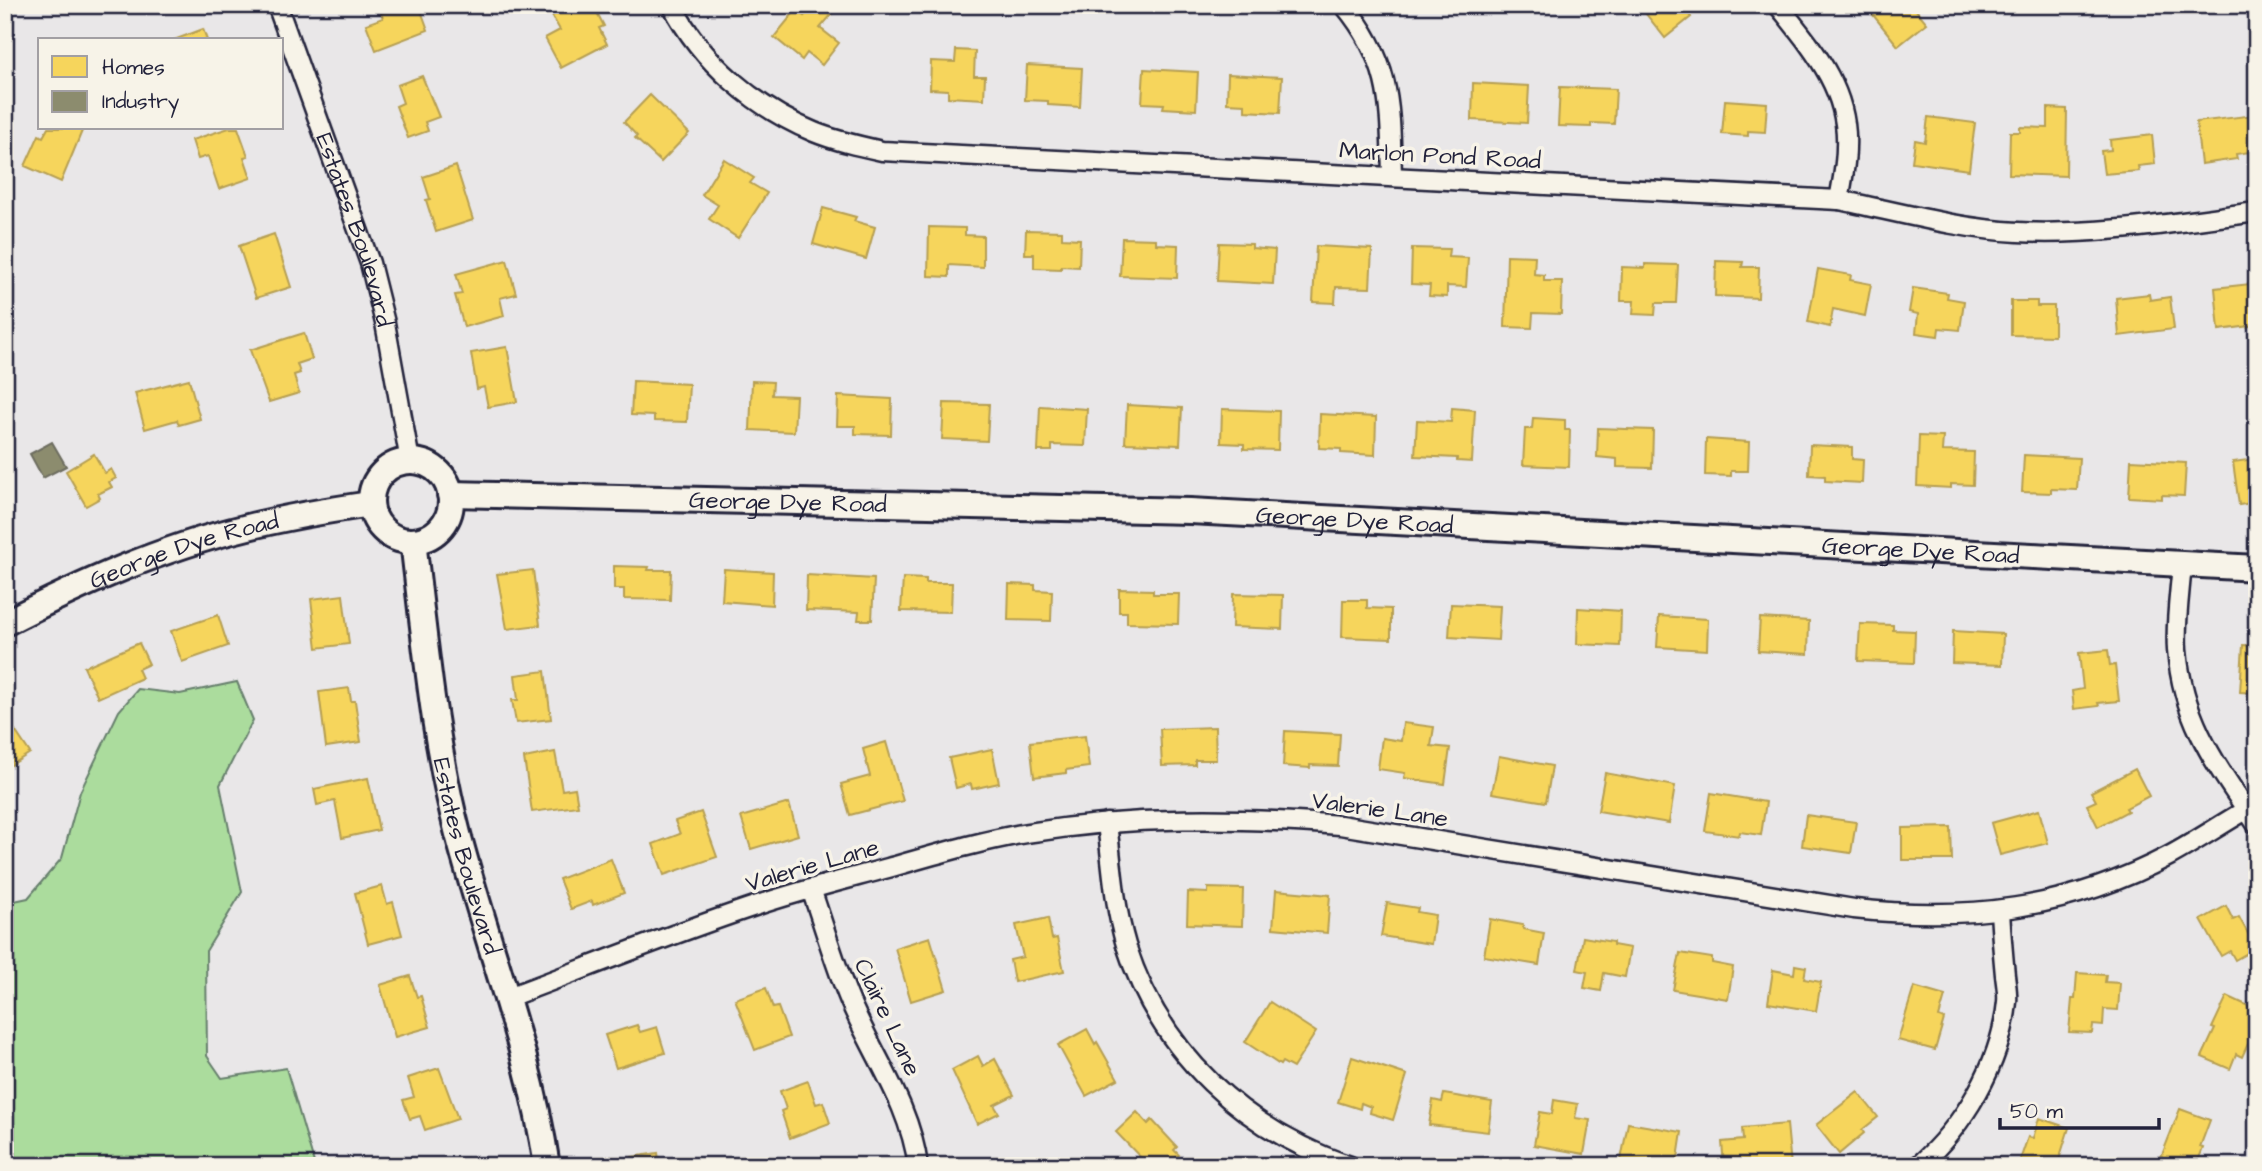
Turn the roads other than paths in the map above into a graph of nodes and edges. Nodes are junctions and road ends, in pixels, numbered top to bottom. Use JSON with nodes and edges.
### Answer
{"nodes":[{"id":1,"x":277,"y":5,"type":"edge"},
{"id":2,"x":672,"y":5,"type":"edge"},
{"id":3,"x":1344,"y":5,"type":"edge"},
{"id":4,"x":1778,"y":5,"type":"edge"},
{"id":5,"x":1392,"y":176,"type":"junction"},
{"id":6,"x":1839,"y":200,"type":"junction"},
{"id":7,"x":2257,"y":212,"type":"edge"},
{"id":8,"x":410,"y":461,"type":"junction"},
{"id":9,"x":450,"y":494,"type":"junction"},
{"id":10,"x":371,"y":504,"type":"junction"},
{"id":11,"x":413,"y":541,"type":"junction"},
{"id":12,"x":2182,"y":563,"type":"junction"},
{"id":13,"x":2257,"y":568,"type":"edge"},
{"id":14,"x":5,"y":624,"type":"edge"},
{"id":15,"x":2246,"y":810,"type":"junction"},
{"id":16,"x":1107,"y":823,"type":"junction"},
{"id":17,"x":2257,"y":825,"type":"edge"},
{"id":18,"x":811,"y":889,"type":"junction"},
{"id":19,"x":2000,"y":911,"type":"junction"},
{"id":20,"x":506,"y":998,"type":"junction"},
{"id":21,"x":547,"y":1166,"type":"edge"},
{"id":22,"x":918,"y":1166,"type":"edge"},
{"id":23,"x":1350,"y":1166,"type":"edge"},
{"id":24,"x":1918,"y":1166,"type":"edge"}],
"edges":[{"from":1,"to":8,"type":"street","name":"Estates Boulevard"},
{"from":2,"to":5,"type":"street","name":"Marlon Pond Road"},
{"from":3,"to":5,"type":"street"},
{"from":4,"to":6,"type":"street"},
{"from":5,"to":6,"type":"street","name":"Marlon Pond Road"},
{"from":6,"to":7,"type":"street","name":"Marlon Pond Road"},
{"from":8,"to":9,"type":"street"},
{"from":8,"to":10,"type":"street"},
{"from":9,"to":11,"type":"street"},
{"from":9,"to":12,"type":"street","name":"George Dye Road"},
{"from":10,"to":11,"type":"street"},
{"from":10,"to":14,"type":"street","name":"George Dye Road"},
{"from":11,"to":20,"type":"street","name":"Estates Boulevard"},
{"from":12,"to":13,"type":"street","name":"George Dye Road"},
{"from":12,"to":15,"type":"street"},
{"from":15,"to":17,"type":"street"},
{"from":15,"to":19,"type":"street","name":"Valerie Lane"},
{"from":16,"to":18,"type":"street","name":"Valerie Lane"},
{"from":16,"to":19,"type":"street","name":"Valerie Lane"},
{"from":16,"to":23,"type":"street"},
{"from":18,"to":20,"type":"street","name":"Valerie Lane"},
{"from":18,"to":22,"type":"street","name":"Claire Lane"},
{"from":19,"to":24,"type":"street"},
{"from":20,"to":21,"type":"street","name":"Estates Boulevard"}]}
